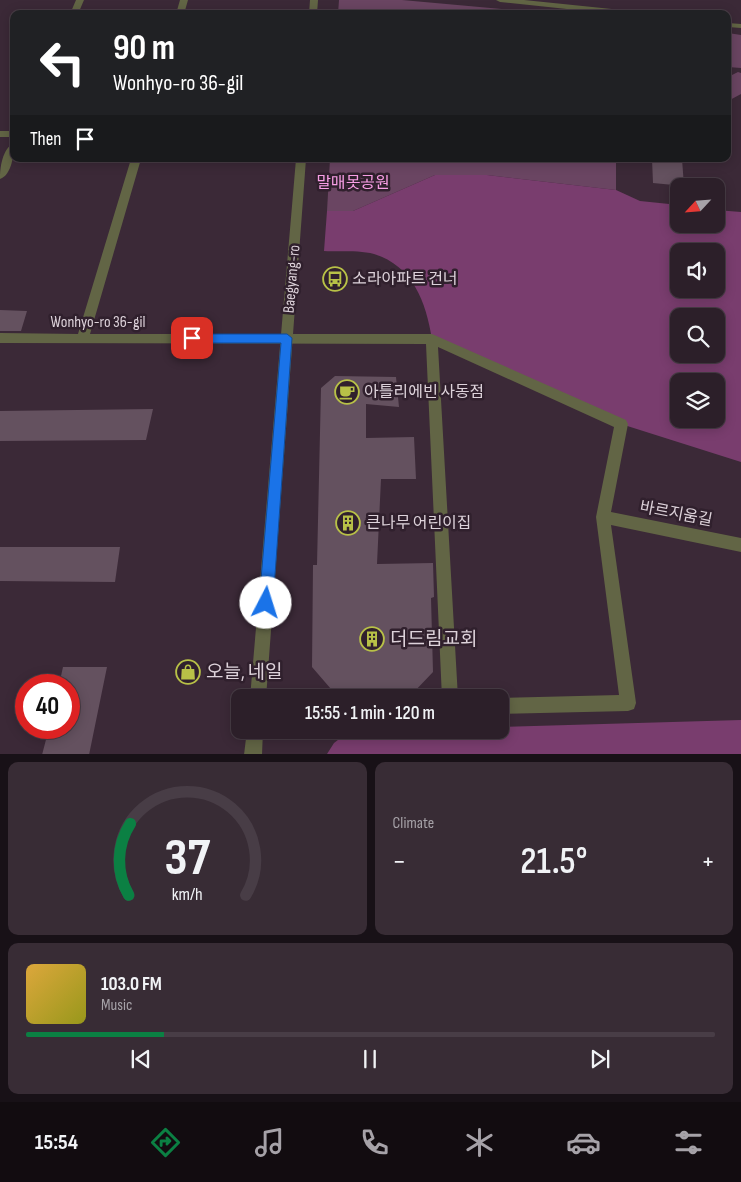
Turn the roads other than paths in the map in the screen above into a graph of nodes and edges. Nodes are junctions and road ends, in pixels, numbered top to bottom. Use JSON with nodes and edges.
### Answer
{"nodes":[{"id":1,"x":500,"y":0,"type":"edge"},
{"id":2,"x":605,"y":0,"type":"edge"},
{"id":3,"x":605,"y":9,"type":"junction"},
{"id":4,"x":612,"y":10,"type":"edge"},
{"id":5,"x":10,"y":155,"type":"edge"},
{"id":6,"x":135,"y":162,"type":"edge"},
{"id":7,"x":301,"y":162,"type":"edge"},
{"id":8,"x":0,"y":176,"type":"edge"},
{"id":9,"x":0,"y":338,"type":"edge"},
{"id":10,"x":82,"y":338,"type":"junction"},
{"id":11,"x":287,"y":338,"type":"junction"},
{"id":12,"x":432,"y":339,"type":"junction"},
{"id":13,"x":603,"y":517,"type":"junction"},
{"id":14,"x":741,"y":545,"type":"edge"},
{"id":15,"x":259,"y":689,"type":"edge"},
{"id":16,"x":450,"y":689,"type":"edge"},
{"id":17,"x":509,"y":706,"type":"edge"},
{"id":18,"x":255,"y":739,"type":"edge"},
{"id":19,"x":254,"y":754,"type":"edge"}],
"edges":[{"from":1,"to":3,"type":"street"},
{"from":2,"to":3,"type":"street"},
{"from":3,"to":4,"type":"street"},
{"from":5,"to":8,"type":"street"},
{"from":6,"to":10,"type":"street"},
{"from":7,"to":11,"type":"street","name":"Baegyang-ro"},
{"from":9,"to":10,"type":"street","name":"Wonhyo-ro 36-gil"},
{"from":10,"to":11,"type":"street","name":"Wonhyo-ro 36-gil"},
{"from":11,"to":12,"type":"street","name":"Wonhyo-ro 36-gil"},
{"from":11,"to":15,"type":"street","name":"Baegyang-ro"},
{"from":12,"to":13,"type":"street"},
{"from":12,"to":16,"type":"street"},
{"from":13,"to":14,"type":"street","name":"바르지움길"},
{"from":13,"to":17,"type":"street"},
{"from":18,"to":19,"type":"street"}]}
